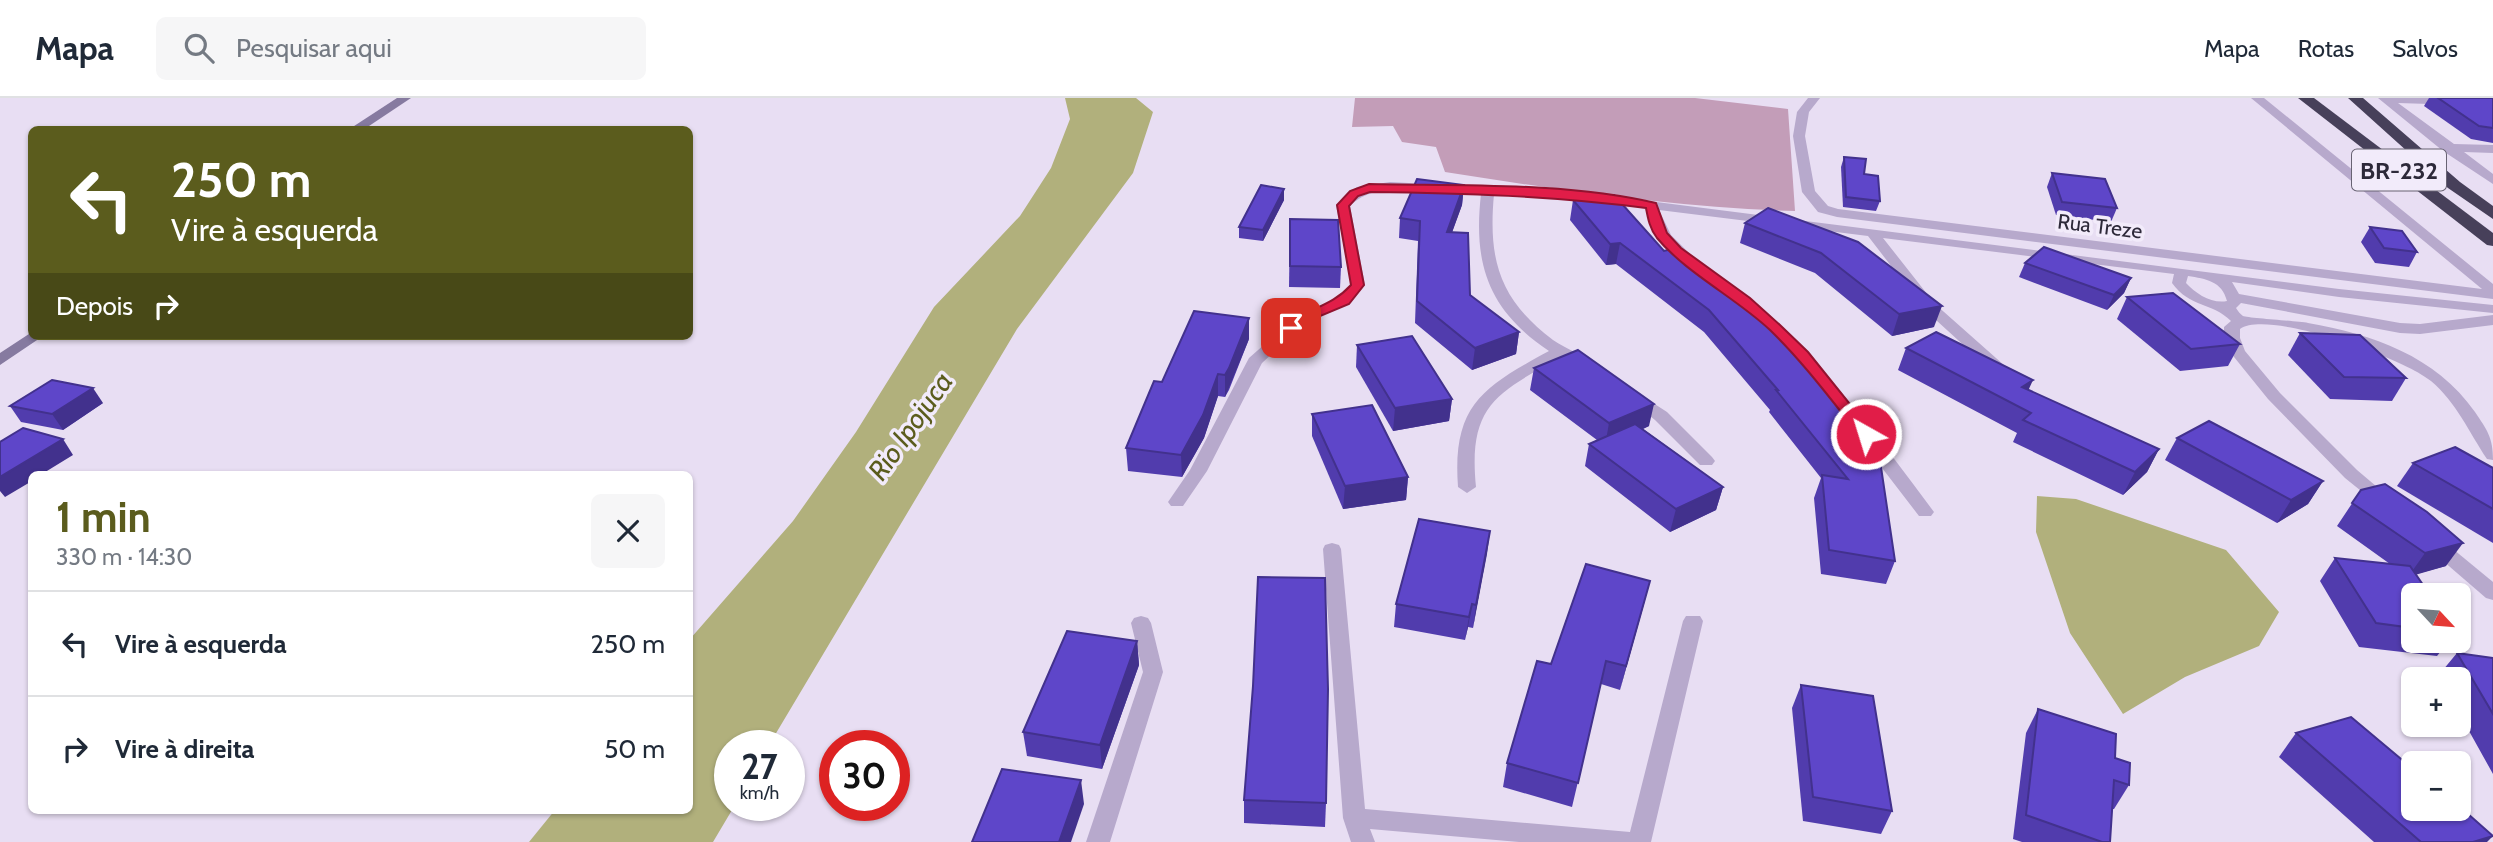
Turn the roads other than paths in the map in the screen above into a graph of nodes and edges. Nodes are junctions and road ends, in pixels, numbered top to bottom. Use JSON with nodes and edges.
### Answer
{"nodes":[{"id":1,"x":405,"y":98,"type":"edge"},
{"id":2,"x":1814,"y":98,"type":"edge"},
{"id":3,"x":2257,"y":98,"type":"edge"},
{"id":4,"x":2305,"y":98,"type":"edge"},
{"id":5,"x":2354,"y":98,"type":"edge"},
{"id":6,"x":2384,"y":98,"type":"edge"},
{"id":7,"x":2493,"y":102,"type":"edge"},
{"id":8,"x":360,"y":126,"type":"edge"},
{"id":9,"x":2447,"y":148,"type":"junction"},
{"id":10,"x":2493,"y":149,"type":"edge"},
{"id":11,"x":2493,"y":180,"type":"edge"},
{"id":12,"x":1488,"y":190,"type":"junction"},
{"id":13,"x":1651,"y":205,"type":"junction"},
{"id":14,"x":2493,"y":214,"type":"edge"},
{"id":15,"x":1873,"y":234,"type":"junction"},
{"id":16,"x":2493,"y":241,"type":"edge"},
{"id":17,"x":1702,"y":270,"type":"edge"},
{"id":18,"x":2182,"y":271,"type":"junction"},
{"id":19,"x":2214,"y":275,"type":"junction"},
{"id":20,"x":2339,"y":293,"type":"junction"},
{"id":21,"x":2493,"y":293,"type":"edge"},
{"id":22,"x":1736,"y":295,"type":"edge"},
{"id":23,"x":2410,"y":300,"type":"junction"},
{"id":24,"x":2230,"y":302,"type":"junction"},
{"id":25,"x":2493,"y":309,"type":"edge"},
{"id":26,"x":2493,"y":320,"type":"edge"},
{"id":27,"x":2240,"y":321,"type":"junction"},
{"id":28,"x":2360,"y":321,"type":"junction"},
{"id":29,"x":2440,"y":327,"type":"junction"},
{"id":30,"x":29,"y":340,"type":"edge"},
{"id":31,"x":1558,"y":353,"type":"junction"},
{"id":32,"x":0,"y":360,"type":"edge"},
{"id":33,"x":1600,"y":372,"type":"edge"},
{"id":34,"x":2010,"y":377,"type":"edge"},
{"id":35,"x":1620,"y":386,"type":"edge"},
{"id":36,"x":2488,"y":440,"type":"edge"},
{"id":37,"x":2493,"y":455,"type":"edge"},
{"id":38,"x":1706,"y":461,"type":"dead end"},
{"id":39,"x":1467,"y":487,"type":"dead end"},
{"id":40,"x":1177,"y":502,"type":"dead end"},
{"id":41,"x":1925,"y":512,"type":"dead end"},
{"id":42,"x":2403,"y":517,"type":"edge"},
{"id":43,"x":2424,"y":534,"type":"edge"},
{"id":44,"x":1332,"y":550,"type":"dead end"},
{"id":45,"x":2493,"y":593,"type":"edge"},
{"id":46,"x":1693,"y":621,"type":"dead end"},
{"id":47,"x":1141,"y":623,"type":"dead end"},
{"id":48,"x":1354,"y":818,"type":"junction"},
{"id":49,"x":1098,"y":842,"type":"edge"},
{"id":50,"x":1363,"y":842,"type":"edge"},
{"id":51,"x":1630,"y":842,"type":"edge"},
{"id":52,"x":1639,"y":842,"type":"edge"}],
"edges":[{"from":1,"to":8,"type":"main road"},
{"from":2,"to":21,"type":"street","name":"Rua Treze"},
{"from":3,"to":21,"type":"street"},
{"from":4,"to":16,"type":"highway","number":"BR-232"},
{"from":5,"to":14,"type":"highway","number":"BR-232"},
{"from":6,"to":7,"type":"street"},
{"from":6,"to":9,"type":"street"},
{"from":9,"to":10,"type":"street"},
{"from":9,"to":11,"type":"street"},
{"from":12,"to":13,"type":"street"},
{"from":12,"to":31,"type":"street"},
{"from":12,"to":40,"type":"street"},
{"from":13,"to":15,"type":"street"},
{"from":13,"to":17,"type":"street"},
{"from":15,"to":18,"type":"street"},
{"from":15,"to":34,"type":"street"},
{"from":18,"to":19,"type":"street"},
{"from":18,"to":24,"type":"street"},
{"from":19,"to":20,"type":"street"},
{"from":19,"to":24,"type":"street"},
{"from":20,"to":23,"type":"street"},
{"from":20,"to":28,"type":"street"},
{"from":22,"to":41,"type":"street"},
{"from":23,"to":25,"type":"street"},
{"from":23,"to":29,"type":"street"},
{"from":24,"to":27,"type":"street"},
{"from":24,"to":28,"type":"street"},
{"from":26,"to":29,"type":"street"},
{"from":27,"to":36,"type":"street"},
{"from":27,"to":42,"type":"street"},
{"from":28,"to":29,"type":"street"},
{"from":30,"to":32,"type":"main road"},
{"from":31,"to":33,"type":"street"},
{"from":31,"to":39,"type":"street"},
{"from":35,"to":38,"type":"street"},
{"from":36,"to":37,"type":"street"},
{"from":43,"to":45,"type":"street"},
{"from":44,"to":48,"type":"street"},
{"from":46,"to":52,"type":"street"},
{"from":47,"to":49,"type":"street"},
{"from":48,"to":50,"type":"street"},
{"from":48,"to":51,"type":"street"}]}
